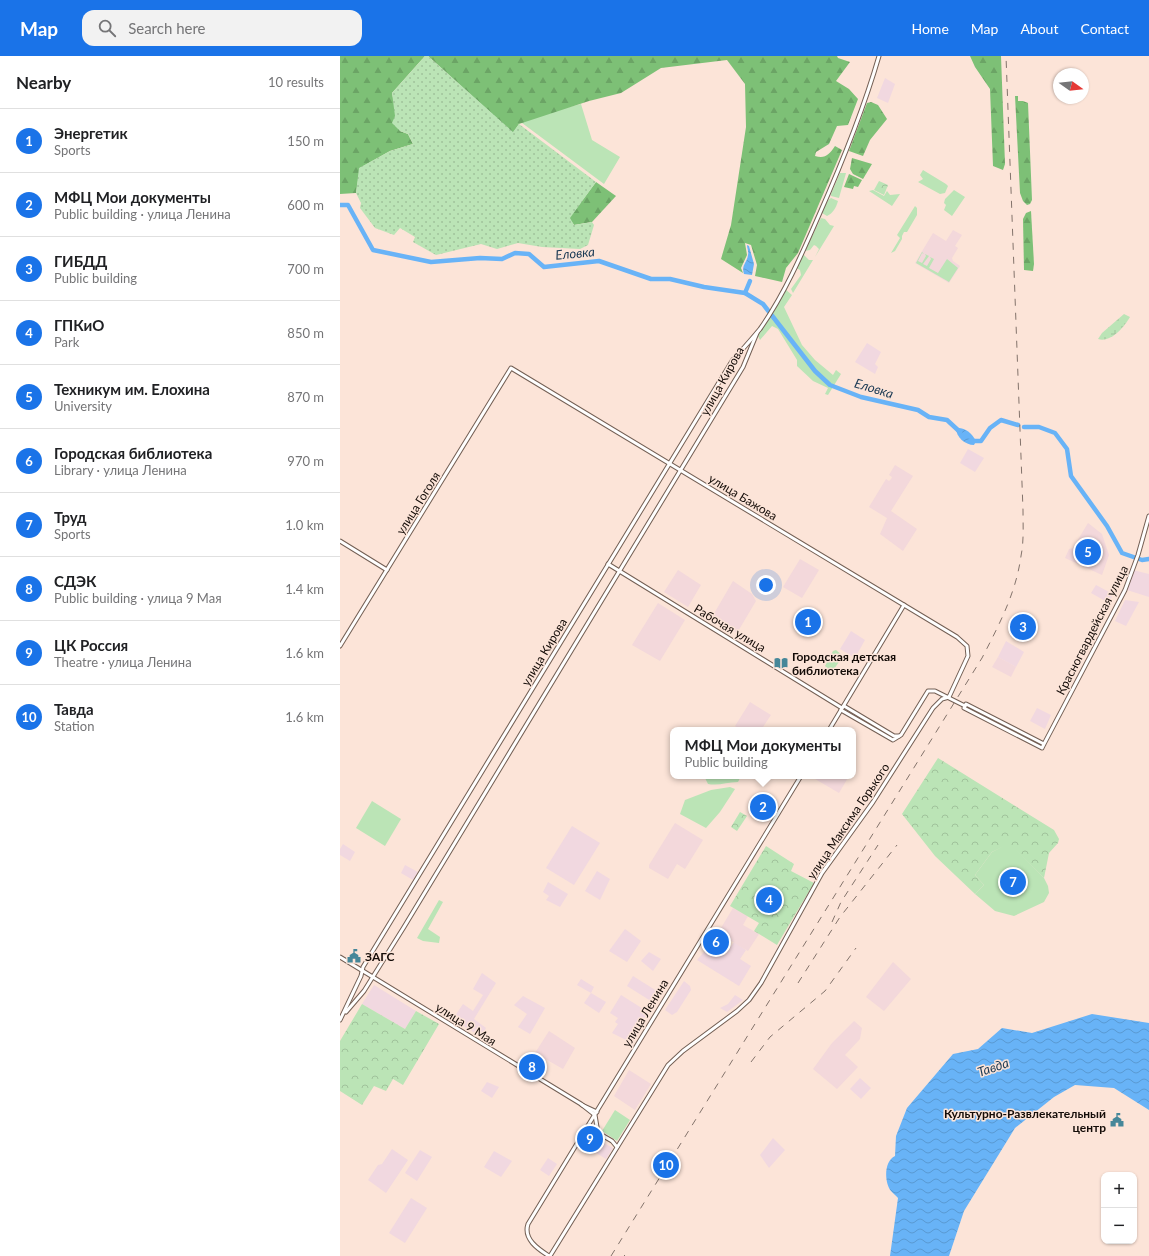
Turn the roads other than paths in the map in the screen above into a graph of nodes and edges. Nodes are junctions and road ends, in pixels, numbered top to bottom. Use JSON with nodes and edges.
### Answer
{"nodes":[{"id":1,"x":879,"y":56,"type":"edge"},
{"id":2,"x":759,"y":330,"type":"junction"},
{"id":3,"x":510,"y":368,"type":"joint"},
{"id":4,"x":670,"y":464,"type":"junction"},
{"id":5,"x":680,"y":471,"type":"junction"},
{"id":6,"x":1149,"y":516,"type":"edge"},
{"id":7,"x":340,"y":541,"type":"edge"},
{"id":8,"x":608,"y":564,"type":"junction"},
{"id":9,"x":387,"y":570,"type":"junction"},
{"id":10,"x":619,"y":571,"type":"junction"},
{"id":11,"x":904,"y":605,"type":"junction"},
{"id":12,"x":340,"y":646,"type":"edge"},
{"id":13,"x":949,"y":698,"type":"junction"},
{"id":14,"x":965,"y":706,"type":"junction"},
{"id":15,"x":842,"y":708,"type":"junction"},
{"id":16,"x":831,"y":727,"type":"edge"},
{"id":17,"x":901,"y":735,"type":"junction"},
{"id":18,"x":1044,"y":744,"type":"junction"},
{"id":19,"x":799,"y":779,"type":"edge"},
{"id":20,"x":340,"y":957,"type":"edge"},
{"id":21,"x":362,"y":970,"type":"junction"},
{"id":22,"x":373,"y":977,"type":"junction"},
{"id":23,"x":354,"y":989,"type":"junction"},
{"id":24,"x":362,"y":993,"type":"junction"},
{"id":25,"x":344,"y":1014,"type":"junction"},
{"id":26,"x":340,"y":1020,"type":"edge"},
{"id":27,"x":596,"y":1114,"type":"junction"},
{"id":28,"x":588,"y":1127,"type":"junction"},
{"id":29,"x":598,"y":1133,"type":"junction"},
{"id":30,"x":616,"y":1147,"type":"junction"},
{"id":31,"x":550,"y":1256,"type":"edge"}],
"edges":[{"from":1,"to":2,"type":"main road","name":"улица Кирова"},
{"from":2,"to":4,"type":"main road","name":"улица Кирова"},
{"from":2,"to":5,"type":"main road","name":"улица Кирова"},
{"from":3,"to":4,"type":"main road","name":"улица Бажова"},
{"from":3,"to":9,"type":"main road","name":"улица Гоголя"},
{"from":4,"to":5,"type":"main road","name":"улица Бажова"},
{"from":4,"to":8,"type":"main road","name":"улица Кирова"},
{"from":5,"to":10,"type":"main road","name":"улица Кирова"},
{"from":5,"to":11,"type":"main road","name":"улица Бажова"},
{"from":6,"to":18,"type":"main road","name":"Красногвардейская улица"},
{"from":7,"to":9,"type":"main road"},
{"from":8,"to":10,"type":"main road","name":"Рабочая улица"},
{"from":8,"to":21,"type":"main road","name":"улица Кирова"},
{"from":9,"to":12,"type":"main road","name":"улица Гоголя"},
{"from":10,"to":15,"type":"main road","name":"Рабочая улица"},
{"from":10,"to":22,"type":"main road","name":"улица Кирова"},
{"from":11,"to":13,"type":"main road","name":"улица Бажова"},
{"from":11,"to":15,"type":"main road"},
{"from":13,"to":14,"type":"main road"},
{"from":13,"to":17,"type":"main road"},
{"from":13,"to":30,"type":"main road","name":"улица Максима Горького"},
{"from":14,"to":18,"type":"main road"},
{"from":14,"to":18,"type":"main road","name":"Красногвардейская улица"},
{"from":15,"to":16,"type":"main road"},
{"from":15,"to":17,"type":"main road","name":"Рабочая улица"},
{"from":15,"to":17,"type":"main road","name":"Рабочая улица"},
{"from":19,"to":27,"type":"main road","name":"улица Ленина"},
{"from":20,"to":21,"type":"main road","name":"улица 9 Мая"},
{"from":21,"to":22,"type":"main road","name":"улица 9 Мая"},
{"from":21,"to":23,"type":"main road","name":"улица Кирова"},
{"from":22,"to":24,"type":"main road","name":"улица Кирова"},
{"from":22,"to":27,"type":"main road","name":"улица 9 Мая"},
{"from":23,"to":24,"type":"main road"},
{"from":23,"to":25,"type":"main road","name":"улица Кирова"},
{"from":24,"to":25,"type":"main road","name":"улица Кирова"},
{"from":25,"to":26,"type":"main road","name":"улица Кирова"},
{"from":27,"to":28,"type":"main road","name":"улица Ленина"},
{"from":27,"to":29,"type":"main road"},
{"from":28,"to":29,"type":"main road"},
{"from":28,"to":31,"type":"main road","name":"улица Ленина"},
{"from":29,"to":30,"type":"main road"},
{"from":30,"to":31,"type":"main road","name":"улица Максима Горького"}]}
